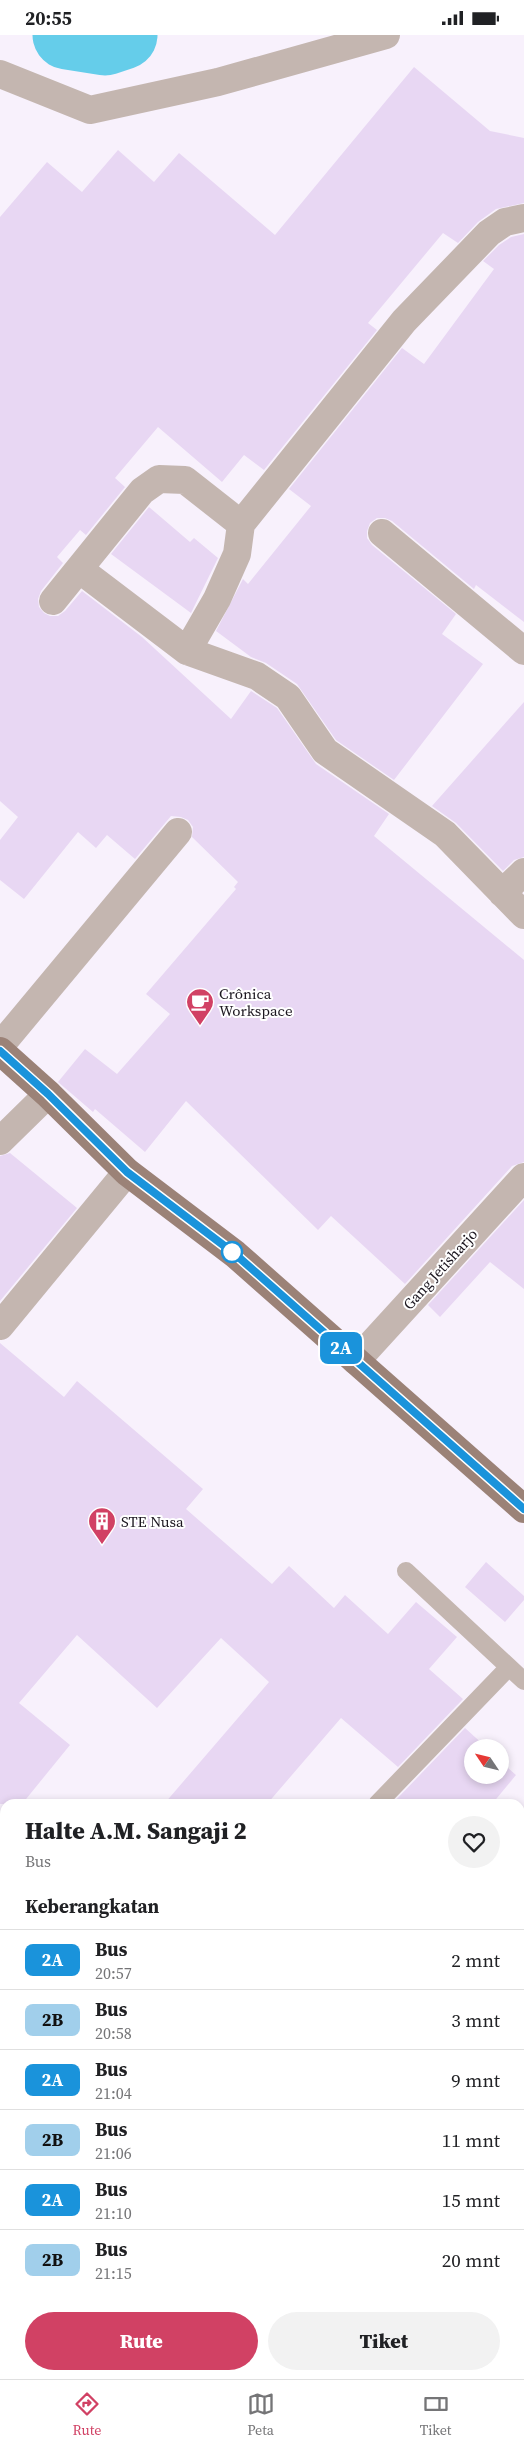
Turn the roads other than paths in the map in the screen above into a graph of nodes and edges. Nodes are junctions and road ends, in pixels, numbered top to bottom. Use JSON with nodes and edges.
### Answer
{"nodes":[{"id":1,"x":386,"y":35,"type":"edge"},
{"id":2,"x":0,"y":74,"type":"edge"},
{"id":3,"x":524,"y":218,"type":"edge"},
{"id":4,"x":241,"y":525,"type":"junction"},
{"id":5,"x":382,"y":533,"type":"dead end"},
{"id":6,"x":79,"y":569,"type":"junction"},
{"id":7,"x":53,"y":601,"type":"dead end"},
{"id":8,"x":186,"y":651,"type":"junction"},
{"id":9,"x":524,"y":651,"type":"edge"},
{"id":10,"x":178,"y":832,"type":"dead end"},
{"id":11,"x":524,"y":872,"type":"edge"},
{"id":12,"x":502,"y":893,"type":"junction"},
{"id":13,"x":524,"y":915,"type":"edge"},
{"id":14,"x":0,"y":1046,"type":"edge"},
{"id":15,"x":0,"y":1051,"type":"edge"},
{"id":16,"x":48,"y":1094,"type":"junction"},
{"id":17,"x":0,"y":1141,"type":"edge"},
{"id":18,"x":127,"y":1172,"type":"junction"},
{"id":19,"x":524,"y":1177,"type":"edge"},
{"id":20,"x":0,"y":1326,"type":"edge"},
{"id":21,"x":356,"y":1361,"type":"junction"},
{"id":22,"x":524,"y":1509,"type":"edge"},
{"id":23,"x":406,"y":1571,"type":"dead end"},
{"id":24,"x":509,"y":1667,"type":"junction"},
{"id":25,"x":524,"y":1681,"type":"edge"},
{"id":26,"x":382,"y":1799,"type":"edge"}],
"edges":[{"from":1,"to":2,"type":"street"},
{"from":3,"to":4,"type":"street"},
{"from":4,"to":6,"type":"street"},
{"from":4,"to":8,"type":"street"},
{"from":5,"to":9,"type":"street"},
{"from":6,"to":7,"type":"street"},
{"from":6,"to":8,"type":"street"},
{"from":8,"to":12,"type":"street"},
{"from":10,"to":14,"type":"street"},
{"from":11,"to":12,"type":"street"},
{"from":12,"to":13,"type":"street"},
{"from":15,"to":16,"type":"main road"},
{"from":16,"to":17,"type":"street"},
{"from":16,"to":18,"type":"main road"},
{"from":18,"to":20,"type":"street"},
{"from":18,"to":21,"type":"main road"},
{"from":19,"to":21,"type":"street","name":"Gang Jetisharjo"},
{"from":21,"to":22,"type":"main road"},
{"from":23,"to":24,"type":"lane"},
{"from":24,"to":25,"type":"lane"},
{"from":24,"to":26,"type":"lane"}]}
